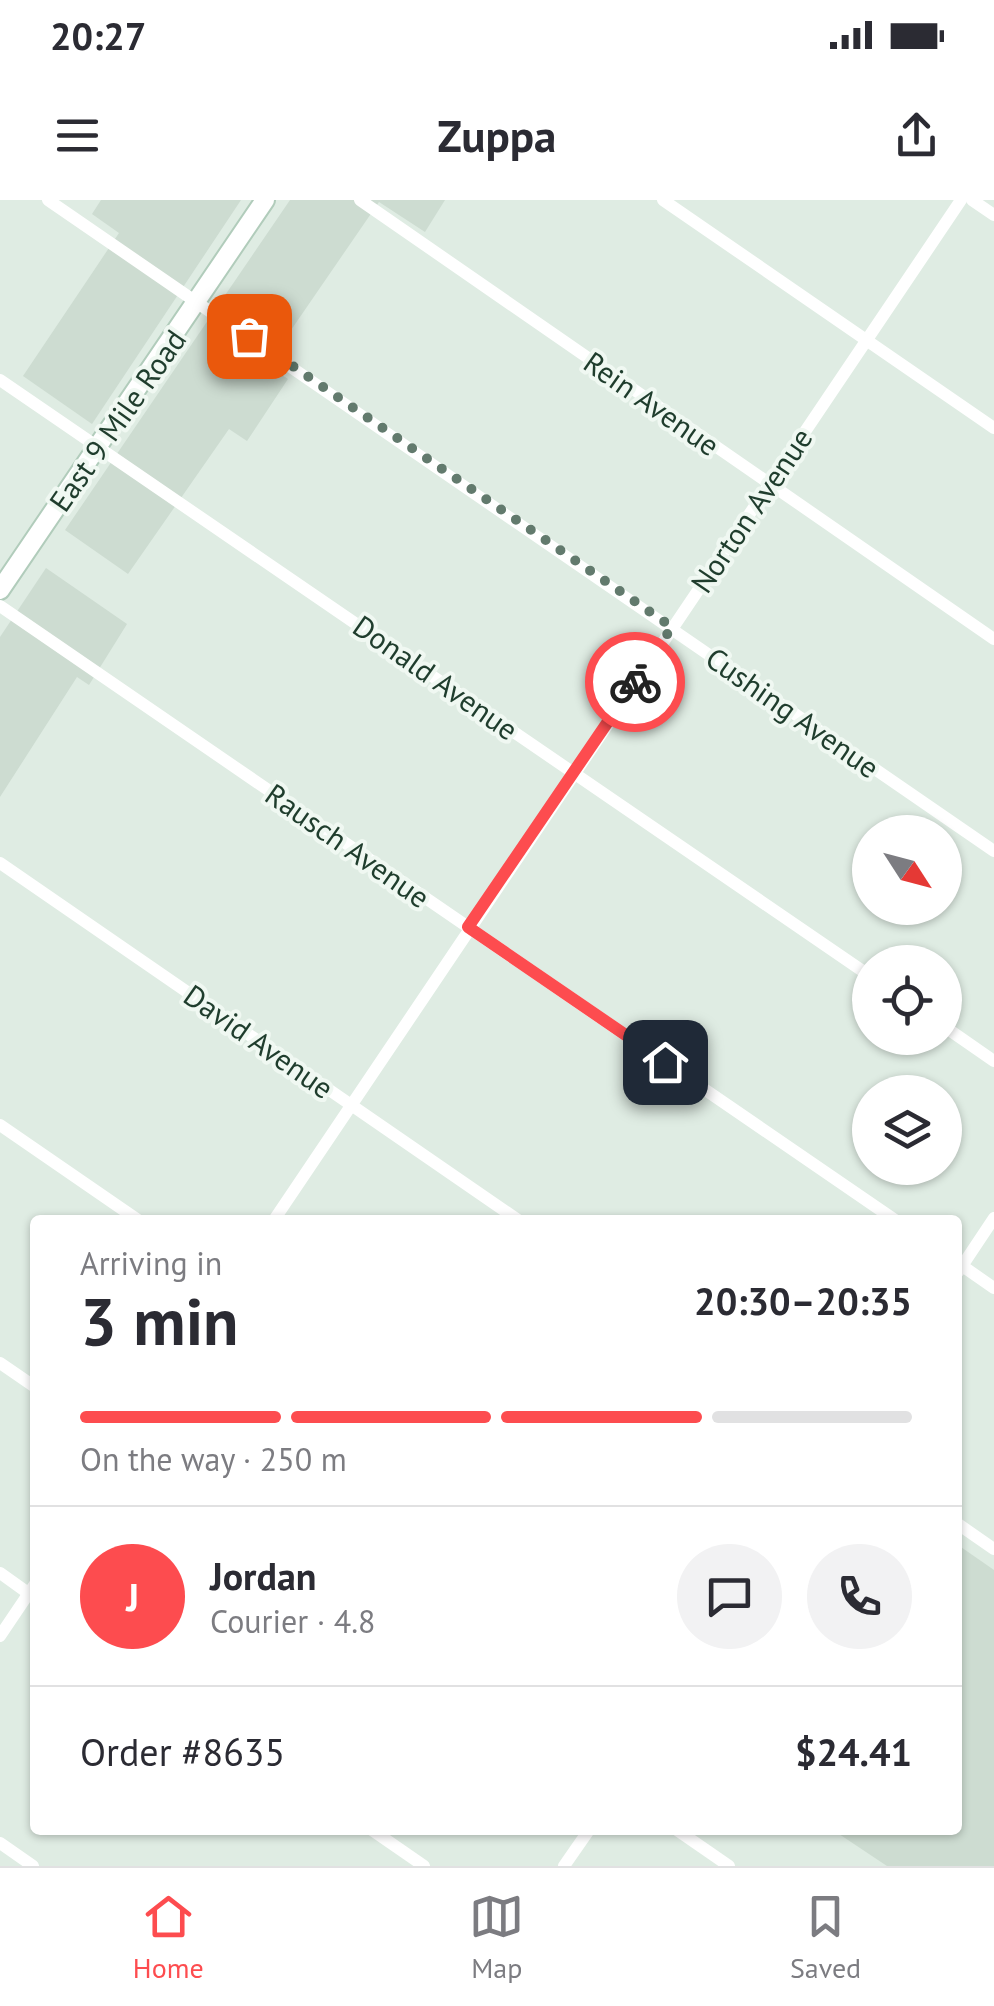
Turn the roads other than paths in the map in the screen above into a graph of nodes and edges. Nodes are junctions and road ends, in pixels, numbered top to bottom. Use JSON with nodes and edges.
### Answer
{"nodes":[{"id":1,"x":48,"y":200,"type":"edge"},
{"id":2,"x":265,"y":200,"type":"edge"},
{"id":3,"x":360,"y":200,"type":"edge"},
{"id":4,"x":663,"y":200,"type":"edge"},
{"id":5,"x":961,"y":200,"type":"edge"},
{"id":6,"x":972,"y":200,"type":"edge"},
{"id":7,"x":994,"y":215,"type":"edge"},
{"id":8,"x":198,"y":302,"type":"junction"},
{"id":9,"x":867,"y":340,"type":"junction"},
{"id":10,"x":0,"y":380,"type":"edge"},
{"id":11,"x":994,"y":428,"type":"edge"},
{"id":12,"x":97,"y":446,"type":"junction"},
{"id":13,"x":768,"y":484,"type":"junction"},
{"id":14,"x":0,"y":590,"type":"edge"},
{"id":15,"x":0,"y":606,"type":"edge"},
{"id":16,"x":672,"y":627,"type":"junction"},
{"id":17,"x":994,"y":638,"type":"edge"},
{"id":18,"x":573,"y":772,"type":"junction"},
{"id":19,"x":994,"y":851,"type":"edge"},
{"id":20,"x":0,"y":863,"type":"edge"},
{"id":21,"x":468,"y":927,"type":"junction"},
{"id":22,"x":852,"y":964,"type":"edge"},
{"id":23,"x":962,"y":1039,"type":"edge"},
{"id":24,"x":994,"y":1061,"type":"edge"},
{"id":25,"x":351,"y":1104,"type":"junction"},
{"id":26,"x":0,"y":1125,"type":"edge"},
{"id":27,"x":131,"y":1215,"type":"edge"},
{"id":28,"x":277,"y":1215,"type":"edge"},
{"id":29,"x":511,"y":1215,"type":"edge"},
{"id":30,"x":887,"y":1215,"type":"edge"},
{"id":31,"x":994,"y":1218,"type":"edge"},
{"id":32,"x":962,"y":1263,"type":"edge"},
{"id":33,"x":962,"y":1269,"type":"edge"},
{"id":34,"x":994,"y":1288,"type":"edge"},
{"id":35,"x":0,"y":1363,"type":"edge"},
{"id":36,"x":30,"y":1384,"type":"edge"},
{"id":37,"x":962,"y":1527,"type":"edge"},
{"id":38,"x":994,"y":1548,"type":"edge"},
{"id":39,"x":0,"y":1574,"type":"edge"},
{"id":40,"x":30,"y":1590,"type":"edge"},
{"id":41,"x":30,"y":1596,"type":"edge"},
{"id":42,"x":0,"y":1636,"type":"edge"},
{"id":43,"x":379,"y":1835,"type":"edge"},
{"id":44,"x":585,"y":1835,"type":"edge"},
{"id":45,"x":684,"y":1835,"type":"edge"},
{"id":46,"x":0,"y":1843,"type":"edge"},
{"id":47,"x":34,"y":1866,"type":"edge"},
{"id":48,"x":424,"y":1866,"type":"edge"},
{"id":49,"x":564,"y":1866,"type":"edge"},
{"id":50,"x":729,"y":1866,"type":"edge"}],
"edges":[{"from":1,"to":8,"type":"street","name":"Cushing Avenue"},
{"from":2,"to":8,"type":"main road","name":"East 9 Mile Road"},
{"from":3,"to":13,"type":"street","name":"Rein Avenue"},
{"from":4,"to":9,"type":"street"},
{"from":5,"to":9,"type":"street","name":"Norton Avenue"},
{"from":6,"to":7,"type":"street"},
{"from":8,"to":12,"type":"main road","name":"East 9 Mile Road"},
{"from":8,"to":16,"type":"street","name":"Cushing Avenue"},
{"from":9,"to":11,"type":"street"},
{"from":9,"to":13,"type":"street","name":"Norton Avenue"},
{"from":10,"to":12,"type":"street","name":"Donald Avenue"},
{"from":12,"to":14,"type":"main road","name":"East 9 Mile Road"},
{"from":12,"to":18,"type":"street","name":"Donald Avenue"},
{"from":13,"to":16,"type":"street","name":"Norton Avenue"},
{"from":13,"to":17,"type":"street","name":"Rein Avenue"},
{"from":15,"to":21,"type":"street","name":"Rausch Avenue"},
{"from":16,"to":18,"type":"street","name":"Norton Avenue"},
{"from":16,"to":19,"type":"street","name":"Cushing Avenue"},
{"from":18,"to":21,"type":"street","name":"Norton Avenue"},
{"from":18,"to":22,"type":"street","name":"Donald Avenue"},
{"from":20,"to":25,"type":"street","name":"David Avenue"},
{"from":21,"to":25,"type":"street","name":"Norton Avenue"},
{"from":21,"to":30,"type":"street","name":"Rausch Avenue"},
{"from":23,"to":24,"type":"street"},
{"from":25,"to":28,"type":"street","name":"Norton Avenue"},
{"from":25,"to":29,"type":"street","name":"David Avenue"},
{"from":26,"to":27,"type":"street"},
{"from":31,"to":32,"type":"street"},
{"from":33,"to":34,"type":"street"},
{"from":35,"to":36,"type":"street"},
{"from":37,"to":38,"type":"street"},
{"from":39,"to":40,"type":"street"},
{"from":41,"to":42,"type":"street"},
{"from":43,"to":48,"type":"street"},
{"from":44,"to":49,"type":"street"},
{"from":45,"to":50,"type":"street"},
{"from":46,"to":47,"type":"street"}]}
